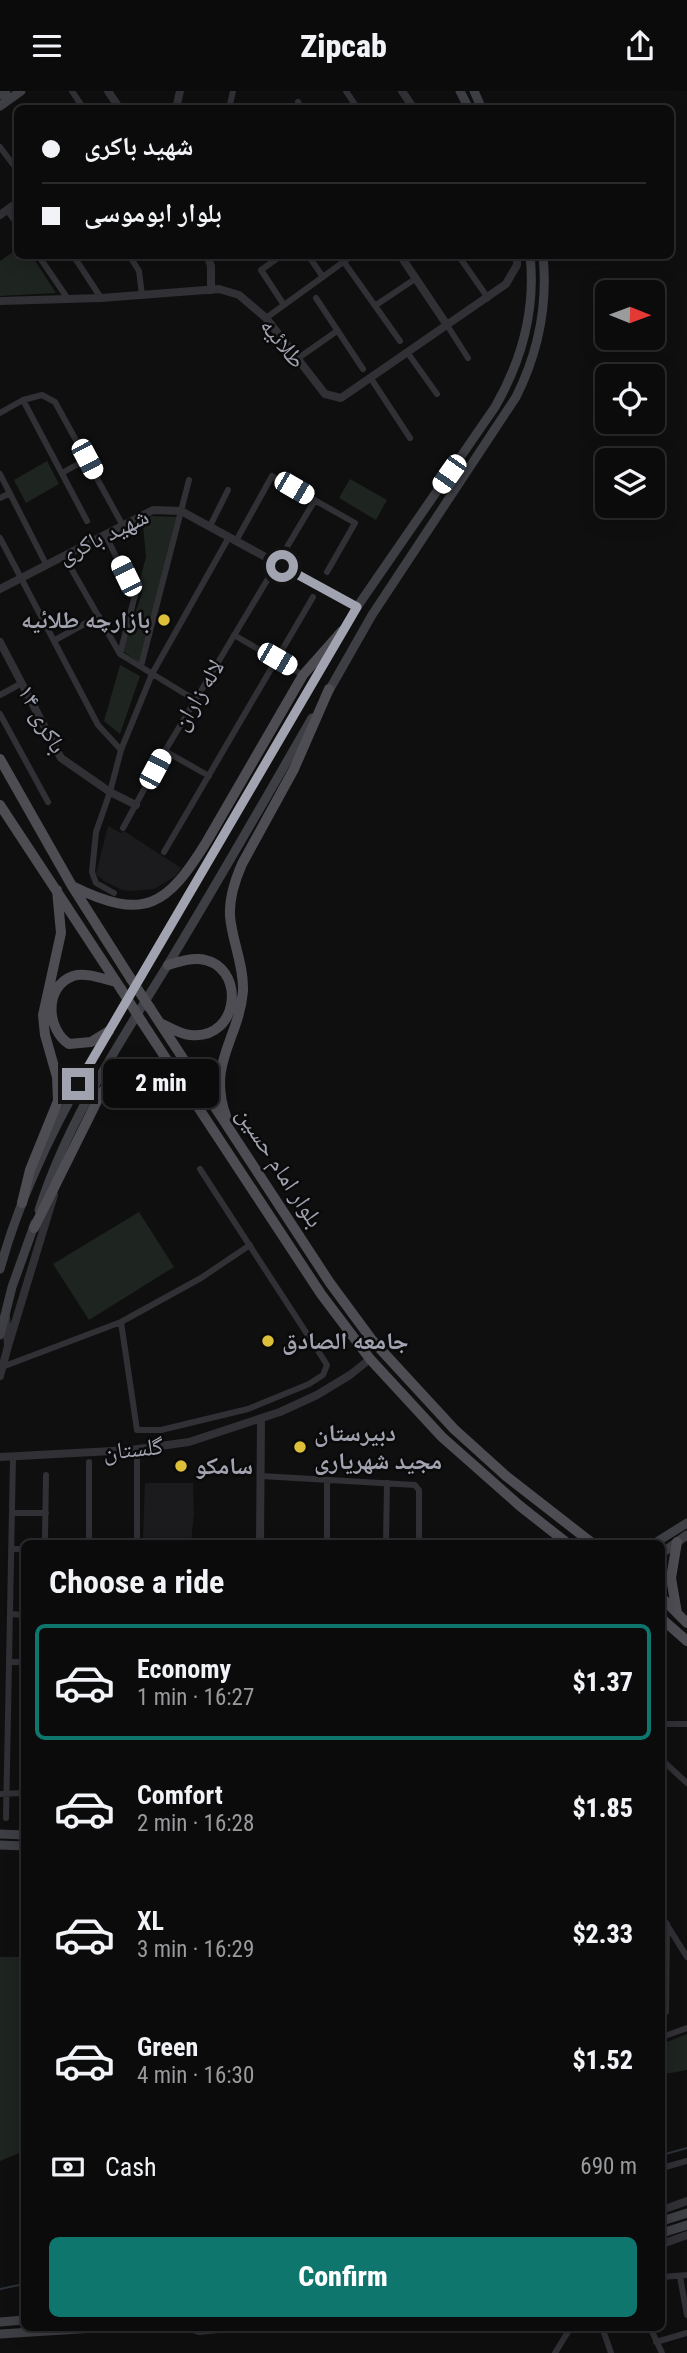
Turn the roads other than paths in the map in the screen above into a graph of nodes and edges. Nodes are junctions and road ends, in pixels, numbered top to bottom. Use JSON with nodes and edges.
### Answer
{"nodes":[{"id":1,"x":6,"y":91,"type":"edge"},
{"id":2,"x":21,"y":91,"type":"edge"},
{"id":3,"x":0,"y":95,"type":"edge"},
{"id":4,"x":0,"y":106,"type":"edge"},
{"id":5,"x":0,"y":147,"type":"edge"},
{"id":6,"x":14,"y":166,"type":"edge"},
{"id":7,"x":41,"y":259,"type":"edge"},
{"id":8,"x":77,"y":259,"type":"edge"},
{"id":9,"x":132,"y":259,"type":"edge"},
{"id":10,"x":208,"y":259,"type":"edge"},
{"id":11,"x":276,"y":259,"type":"edge"},
{"id":12,"x":311,"y":259,"type":"edge"},
{"id":13,"x":348,"y":259,"type":"edge"},
{"id":14,"x":402,"y":259,"type":"edge"},
{"id":15,"x":461,"y":259,"type":"edge"},
{"id":16,"x":530,"y":259,"type":"edge"},
{"id":17,"x":542,"y":259,"type":"edge"},
{"id":18,"x":517,"y":260,"type":"edge"},
{"id":19,"x":344,"y":262,"type":"junction"},
{"id":20,"x":323,"y":277,"type":"junction"},
{"id":21,"x":415,"y":279,"type":"junction"},
{"id":22,"x":211,"y":290,"type":"junction"},
{"id":23,"x":142,"y":295,"type":"junction"},
{"id":24,"x":101,"y":298,"type":"junction"},
{"id":25,"x":316,"y":298,"type":"dead end"},
{"id":26,"x":488,"y":298,"type":"junction"},
{"id":27,"x":68,"y":299,"type":"junction"},
{"id":28,"x":0,"y":301,"type":"edge"},
{"id":29,"x":284,"y":305,"type":"junction"},
{"id":30,"x":376,"y":305,"type":"junction"},
{"id":31,"x":266,"y":318,"type":"junction"},
{"id":32,"x":447,"y":325,"type":"junction"},
{"id":33,"x":337,"y":331,"type":"junction"},
{"id":34,"x":401,"y":341,"type":"dead end"},
{"id":35,"x":407,"y":352,"type":"junction"},
{"id":36,"x":468,"y":358,"type":"dead end"},
{"id":37,"x":297,"y":359,"type":"junction"},
{"id":38,"x":363,"y":369,"type":"dead end"},
{"id":39,"x":369,"y":377,"type":"junction"},
{"id":40,"x":437,"y":394,"type":"dead end"},
{"id":41,"x":23,"y":400,"type":"junction"},
{"id":42,"x":0,"y":413,"type":"edge"},
{"id":43,"x":410,"y":438,"type":"dead end"},
{"id":44,"x":87,"y":459,"type":"junction"},
{"id":45,"x":62,"y":473,"type":"junction"},
{"id":46,"x":0,"y":474,"type":"edge"},
{"id":47,"x":189,"y":480,"type":"dead end"},
{"id":48,"x":228,"y":490,"type":"dead end"},
{"id":49,"x":10,"y":493,"type":"junction"},
{"id":50,"x":0,"y":498,"type":"edge"},
{"id":51,"x":315,"y":501,"type":"junction"},
{"id":52,"x":181,"y":510,"type":"junction"},
{"id":53,"x":88,"y":521,"type":"dead end"},
{"id":54,"x":122,"y":524,"type":"junction"},
{"id":55,"x":210,"y":526,"type":"junction"},
{"id":56,"x":105,"y":534,"type":"junction"},
{"id":57,"x":0,"y":538,"type":"edge"},
{"id":58,"x":232,"y":539,"type":"junction"},
{"id":59,"x":64,"y":556,"type":"junction"},
{"id":60,"x":276,"y":563,"type":"junction"},
{"id":61,"x":46,"y":564,"type":"junction"},
{"id":62,"x":327,"y":572,"type":"dead end"},
{"id":63,"x":21,"y":577,"type":"junction"},
{"id":64,"x":0,"y":589,"type":"edge"},
{"id":65,"x":313,"y":597,"type":"dead end"},
{"id":66,"x":357,"y":607,"type":"junction"},
{"id":67,"x":99,"y":616,"type":"junction"},
{"id":68,"x":342,"y":631,"type":"junction"},
{"id":69,"x":234,"y":635,"type":"junction"},
{"id":70,"x":55,"y":640,"type":"junction"},
{"id":71,"x":0,"y":642,"type":"edge"},
{"id":72,"x":120,"y":654,"type":"junction"},
{"id":73,"x":277,"y":659,"type":"junction"},
{"id":74,"x":141,"y":666,"type":"junction"},
{"id":75,"x":152,"y":674,"type":"junction"},
{"id":76,"x":303,"y":675,"type":"junction"},
{"id":77,"x":22,"y":683,"type":"junction"},
{"id":78,"x":329,"y":689,"type":"junction"},
{"id":79,"x":0,"y":695,"type":"edge"},
{"id":80,"x":195,"y":700,"type":"junction"},
{"id":81,"x":0,"y":714,"type":"edge"},
{"id":82,"x":121,"y":750,"type":"junction"},
{"id":83,"x":165,"y":751,"type":"junction"},
{"id":84,"x":0,"y":759,"type":"edge"},
{"id":85,"x":209,"y":776,"type":"junction"},
{"id":86,"x":110,"y":792,"type":"junction"},
{"id":87,"x":48,"y":802,"type":"dead end"},
{"id":88,"x":0,"y":805,"type":"edge"},
{"id":89,"x":136,"y":805,"type":"junction"},
{"id":90,"x":123,"y":828,"type":"dead end"},
{"id":91,"x":163,"y":852,"type":"dead end"},
{"id":92,"x":72,"y":886,"type":"junction"},
{"id":93,"x":57,"y":890,"type":"junction"},
{"id":94,"x":114,"y":893,"type":"dead end"},
{"id":95,"x":167,"y":965,"type":"junction"},
{"id":96,"x":119,"y":985,"type":"junction"},
{"id":97,"x":159,"y":1023,"type":"junction"},
{"id":98,"x":109,"y":1031,"type":"junction"},
{"id":99,"x":196,"y":1102,"type":"junction"},
{"id":100,"x":232,"y":1133,"type":"junction"},
{"id":101,"x":200,"y":1169,"type":"dead end"},
{"id":102,"x":60,"y":1175,"type":"junction"},
{"id":103,"x":22,"y":1203,"type":"junction"},
{"id":104,"x":34,"y":1228,"type":"junction"},
{"id":105,"x":250,"y":1245,"type":"junction"},
{"id":106,"x":0,"y":1269,"type":"edge"},
{"id":107,"x":5,"y":1314,"type":"junction"},
{"id":108,"x":121,"y":1322,"type":"junction"},
{"id":109,"x":0,"y":1335,"type":"edge"},
{"id":110,"x":8,"y":1346,"type":"junction"},
{"id":111,"x":370,"y":1359,"type":"junction"},
{"id":112,"x":1,"y":1371,"type":"edge"},
{"id":113,"x":261,"y":1419,"type":"junction"},
{"id":114,"x":137,"y":1450,"type":"junction"},
{"id":115,"x":0,"y":1457,"type":"edge"},
{"id":116,"x":13,"y":1457,"type":"junction"},
{"id":117,"x":89,"y":1462,"type":"dead end"},
{"id":118,"x":46,"y":1475,"type":"dead end"},
{"id":119,"x":261,"y":1476,"type":"junction"},
{"id":120,"x":327,"y":1480,"type":"junction"},
{"id":121,"x":387,"y":1483,"type":"junction"},
{"id":122,"x":12,"y":1513,"type":"junction"},
{"id":123,"x":46,"y":1513,"type":"junction"},
{"id":124,"x":687,"y":1523,"type":"edge"},
{"id":125,"x":543,"y":1524,"type":"junction"},
{"id":126,"x":687,"y":1535,"type":"edge"},
{"id":127,"x":46,"y":1537,"type":"dead end"},
{"id":128,"x":89,"y":1539,"type":"dead end"},
{"id":129,"x":136,"y":1540,"type":"edge"},
{"id":130,"x":260,"y":1540,"type":"edge"},
{"id":131,"x":327,"y":1540,"type":"edge"},
{"id":132,"x":386,"y":1540,"type":"edge"},
{"id":133,"x":419,"y":1540,"type":"edge"},
{"id":134,"x":550,"y":1540,"type":"edge"},
{"id":135,"x":563,"y":1540,"type":"edge"},
{"id":136,"x":589,"y":1540,"type":"edge"},
{"id":137,"x":660,"y":1540,"type":"edge"},
{"id":138,"x":677,"y":1542,"type":"junction"},
{"id":139,"x":11,"y":1549,"type":"junction"},
{"id":140,"x":21,"y":1549,"type":"edge"},
{"id":141,"x":665,"y":1551,"type":"edge"},
{"id":142,"x":665,"y":1601,"type":"edge"},
{"id":143,"x":677,"y":1613,"type":"junction"},
{"id":144,"x":10,"y":1614,"type":"junction"},
{"id":145,"x":21,"y":1615,"type":"edge"},
{"id":146,"x":665,"y":1622,"type":"edge"},
{"id":147,"x":687,"y":1623,"type":"edge"},
{"id":148,"x":687,"y":1641,"type":"edge"},
{"id":149,"x":9,"y":1662,"type":"junction"},
{"id":150,"x":21,"y":1662,"type":"edge"},
{"id":151,"x":665,"y":1724,"type":"edge"},
{"id":152,"x":687,"y":1724,"type":"edge"},
{"id":153,"x":665,"y":1764,"type":"edge"},
{"id":154,"x":687,"y":1783,"type":"edge"},
{"id":155,"x":3,"y":1793,"type":"edge"},
{"id":156,"x":21,"y":1793,"type":"edge"},
{"id":157,"x":6,"y":1818,"type":"dead end"},
{"id":158,"x":0,"y":1834,"type":"edge"},
{"id":159,"x":21,"y":1835,"type":"edge"},
{"id":160,"x":0,"y":1845,"type":"edge"},
{"id":161,"x":21,"y":1846,"type":"edge"},
{"id":162,"x":665,"y":1921,"type":"edge"},
{"id":163,"x":667,"y":1924,"type":"junction"},
{"id":164,"x":687,"y":1957,"type":"edge"},
{"id":165,"x":666,"y":2012,"type":"dead end"},
{"id":166,"x":687,"y":2028,"type":"edge"},
{"id":167,"x":665,"y":2036,"type":"edge"},
{"id":168,"x":687,"y":2161,"type":"edge"},
{"id":169,"x":665,"y":2167,"type":"edge"},
{"id":170,"x":687,"y":2201,"type":"edge"},
{"id":171,"x":665,"y":2209,"type":"edge"},
{"id":172,"x":687,"y":2213,"type":"edge"},
{"id":173,"x":665,"y":2220,"type":"edge"},
{"id":174,"x":687,"y":2225,"type":"edge"},
{"id":175,"x":665,"y":2232,"type":"edge"},
{"id":176,"x":687,"y":2235,"type":"edge"},
{"id":177,"x":665,"y":2243,"type":"edge"},
{"id":178,"x":683,"y":2276,"type":"edge"},
{"id":179,"x":665,"y":2277,"type":"edge"},
{"id":180,"x":687,"y":2315,"type":"edge"},
{"id":181,"x":21,"y":2320,"type":"edge"},
{"id":182,"x":0,"y":2322,"type":"edge"},
{"id":183,"x":46,"y":2331,"type":"edge"},
{"id":184,"x":569,"y":2331,"type":"edge"},
{"id":185,"x":603,"y":2331,"type":"edge"},
{"id":186,"x":652,"y":2331,"type":"edge"},
{"id":187,"x":687,"y":2333,"type":"edge"},
{"id":188,"x":0,"y":2334,"type":"edge"},
{"id":189,"x":656,"y":2342,"type":"junction"},
{"id":190,"x":555,"y":2353,"type":"edge"},
{"id":191,"x":611,"y":2353,"type":"edge"},
{"id":192,"x":662,"y":2353,"type":"edge"}],
"edges":[{"from":1,"to":3,"type":"main road"},
{"from":2,"to":4,"type":"main road"},
{"from":5,"to":6,"type":"street"},
{"from":7,"to":27,"type":"street"},
{"from":8,"to":24,"type":"street"},
{"from":9,"to":23,"type":"street"},
{"from":10,"to":22,"type":"street"},
{"from":11,"to":29,"type":"street"},
{"from":12,"to":20,"type":"street"},
{"from":13,"to":19,"type":"street"},
{"from":14,"to":21,"type":"street"},
{"from":15,"to":26,"type":"street"},
{"from":16,"to":66,"type":"main road"},
{"from":17,"to":78,"type":"main road"},
{"from":18,"to":26,"type":"street","name":"طلائیه"},
{"from":19,"to":20,"type":"street"},
{"from":19,"to":30,"type":"street"},
{"from":20,"to":29,"type":"street"},
{"from":21,"to":30,"type":"street"},
{"from":21,"to":32,"type":"street"},
{"from":22,"to":23,"type":"street","name":"طلائیه"},
{"from":22,"to":31,"type":"street","name":"طلائیه"},
{"from":23,"to":24,"type":"street","name":"طلائیه"},
{"from":24,"to":27,"type":"street","name":"طلائیه"},
{"from":25,"to":33,"type":"street"},
{"from":26,"to":32,"type":"street","name":"طلائیه"},
{"from":27,"to":28,"type":"street","name":"طلائیه"},
{"from":29,"to":31,"type":"street"},
{"from":30,"to":34,"type":"street"},
{"from":31,"to":37,"type":"street","name":"طلائیه"},
{"from":32,"to":35,"type":"street","name":"طلائیه"},
{"from":32,"to":36,"type":"street"},
{"from":33,"to":37,"type":"street"},
{"from":33,"to":38,"type":"street"},
{"from":35,"to":39,"type":"street","name":"طلائیه"},
{"from":35,"to":40,"type":"street"},
{"from":37,"to":39,"type":"street","name":"طلائیه"},
{"from":39,"to":43,"type":"street"},
{"from":41,"to":42,"type":"street"},
{"from":41,"to":44,"type":"street"},
{"from":41,"to":45,"type":"street"},
{"from":44,"to":45,"type":"street"},
{"from":44,"to":54,"type":"street"},
{"from":45,"to":53,"type":"street"},
{"from":46,"to":49,"type":"street"},
{"from":47,"to":52,"type":"street"},
{"from":48,"to":55,"type":"street"},
{"from":49,"to":50,"type":"street"},
{"from":49,"to":61,"type":"street"},
{"from":51,"to":58,"type":"street"},
{"from":51,"to":60,"type":"street","name":"لاله زاران"},
{"from":51,"to":62,"type":"street"},
{"from":52,"to":54,"type":"street","name":"شهید باکری"},
{"from":52,"to":55,"type":"street","name":"شهید باکری"},
{"from":52,"to":74,"type":"street"},
{"from":54,"to":56,"type":"street","name":"شهید باکری"},
{"from":55,"to":58,"type":"street","name":"شهید باکری"},
{"from":56,"to":59,"type":"street","name":"شهید باکری"},
{"from":56,"to":72,"type":"street"},
{"from":57,"to":63,"type":"street"},
{"from":58,"to":60,"type":"street","name":"شهید باکری"},
{"from":58,"to":75,"type":"street"},
{"from":59,"to":61,"type":"street","name":"شهید باکری"},
{"from":59,"to":67,"type":"street"},
{"from":60,"to":66,"type":"street","name":"شهید باکری"},
{"from":60,"to":69,"type":"street","name":"لاله زاران"},
{"from":61,"to":63,"type":"street","name":"شهید باکری"},
{"from":63,"to":64,"type":"street","name":"شهید باکری"},
{"from":63,"to":70,"type":"street"},
{"from":65,"to":73,"type":"street"},
{"from":66,"to":68,"type":"main road"},
{"from":67,"to":70,"type":"street"},
{"from":67,"to":72,"type":"street"},
{"from":68,"to":76,"type":"main road"},
{"from":68,"to":98,"type":"main road"},
{"from":69,"to":73,"type":"street"},
{"from":69,"to":80,"type":"street","name":"لاله زاران"},
{"from":70,"to":82,"type":"street"},
{"from":71,"to":77,"type":"street","name":"باکری ۱۴"},
{"from":72,"to":74,"type":"street"},
{"from":73,"to":76,"type":"street"},
{"from":73,"to":85,"type":"street"},
{"from":74,"to":75,"type":"street"},
{"from":75,"to":80,"type":"street"},
{"from":75,"to":82,"type":"street"},
{"from":76,"to":92,"type":"main road"},
{"from":77,"to":79,"type":"street"},
{"from":77,"to":86,"type":"street","name":"باکری ۱۴"},
{"from":78,"to":95,"type":"main road"},
{"from":78,"to":100,"type":"main road"},
{"from":80,"to":83,"type":"street","name":"لاله زاران"},
{"from":81,"to":87,"type":"street"},
{"from":82,"to":86,"type":"street"},
{"from":83,"to":85,"type":"street"},
{"from":83,"to":89,"type":"street","name":"لاله زاران"},
{"from":84,"to":92,"type":"main road","name":"بلوار امام حسین"},
{"from":85,"to":91,"type":"street"},
{"from":86,"to":89,"type":"street","name":"باکری ۱۴"},
{"from":86,"to":94,"type":"street"},
{"from":88,"to":93,"type":"main road","name":"بلوار امام حسین"},
{"from":89,"to":90,"type":"street","name":"لاله زاران"},
{"from":92,"to":97,"type":"main road","name":"بلوار امام حسین","bridge":true},
{"from":93,"to":96,"type":"main road","name":"بلوار امام حسین"},
{"from":93,"to":103,"type":"main road"},
{"from":95,"to":97,"type":"main road"},
{"from":95,"to":104,"type":"main road"},
{"from":96,"to":98,"type":"main road"},
{"from":96,"to":99,"type":"main road","name":"بلوار امام حسین","bridge":true},
{"from":97,"to":100,"type":"main road","name":"بلوار امام حسین"},
{"from":98,"to":103,"type":"main road"},
{"from":99,"to":102,"type":"main road"},
{"from":99,"to":111,"type":"main road","name":"بلوار امام حسین"},
{"from":100,"to":136,"type":"main road","name":"بلوار امام حسین"},
{"from":101,"to":105,"type":"street"},
{"from":102,"to":104,"type":"main road"},
{"from":102,"to":110,"type":"street"},
{"from":103,"to":106,"type":"main road"},
{"from":104,"to":107,"type":"main road"},
{"from":105,"to":108,"type":"street"},
{"from":105,"to":108,"type":"street"},
{"from":107,"to":109,"type":"main road"},
{"from":107,"to":110,"type":"street"},
{"from":108,"to":112,"type":"street"},
{"from":110,"to":112,"type":"street"},
{"from":111,"to":113,"type":"street","name":"گلستان"},
{"from":111,"to":125,"type":"main road","name":"بلوار امام حسین"},
{"from":113,"to":114,"type":"street","name":"گلستان"},
{"from":113,"to":119,"type":"street"},
{"from":114,"to":116,"type":"street","name":"گلستان"},
{"from":114,"to":129,"type":"street"},
{"from":115,"to":116,"type":"street","name":"گلستان"},
{"from":116,"to":122,"type":"street"},
{"from":117,"to":128,"type":"street"},
{"from":118,"to":123,"type":"street"},
{"from":119,"to":120,"type":"street"},
{"from":119,"to":130,"type":"street"},
{"from":120,"to":121,"type":"street"},
{"from":120,"to":131,"type":"street"},
{"from":121,"to":132,"type":"street"},
{"from":121,"to":133,"type":"street"},
{"from":122,"to":123,"type":"street"},
{"from":122,"to":139,"type":"street"},
{"from":123,"to":127,"type":"street"},
{"from":124,"to":137,"type":"main road"},
{"from":125,"to":134,"type":"main road"},
{"from":125,"to":135,"type":"main road","name":"بلوار امام حسین"},
{"from":126,"to":138,"type":"main road"},
{"from":138,"to":141,"type":"main road"},
{"from":138,"to":143,"type":"main road"},
{"from":139,"to":140,"type":"street"},
{"from":139,"to":144,"type":"street"},
{"from":142,"to":143,"type":"main road"},
{"from":143,"to":147,"type":"main road"},
{"from":144,"to":145,"type":"street"},
{"from":144,"to":149,"type":"street"},
{"from":146,"to":148,"type":"main road"},
{"from":149,"to":150,"type":"street"},
{"from":149,"to":155,"type":"street"},
{"from":151,"to":152,"type":"street"},
{"from":153,"to":154,"type":"street"},
{"from":155,"to":156,"type":"street"},
{"from":155,"to":157,"type":"street"},
{"from":158,"to":159,"type":"main road"},
{"from":160,"to":161,"type":"main road"},
{"from":162,"to":163,"type":"street"},
{"from":163,"to":164,"type":"street"},
{"from":163,"to":165,"type":"street"},
{"from":166,"to":167,"type":"street"},
{"from":168,"to":169,"type":"street"},
{"from":170,"to":171,"type":"street"},
{"from":172,"to":173,"type":"main road"},
{"from":174,"to":175,"type":"main road"},
{"from":176,"to":177,"type":"street"},
{"from":178,"to":179,"type":"street"},
{"from":178,"to":180,"type":"street"},
{"from":181,"to":182,"type":"main road"},
{"from":183,"to":188,"type":"main road"},
{"from":184,"to":190,"type":"street"},
{"from":185,"to":191,"type":"street"},
{"from":186,"to":189,"type":"street"},
{"from":187,"to":189,"type":"street"},
{"from":189,"to":192,"type":"street"}]}
